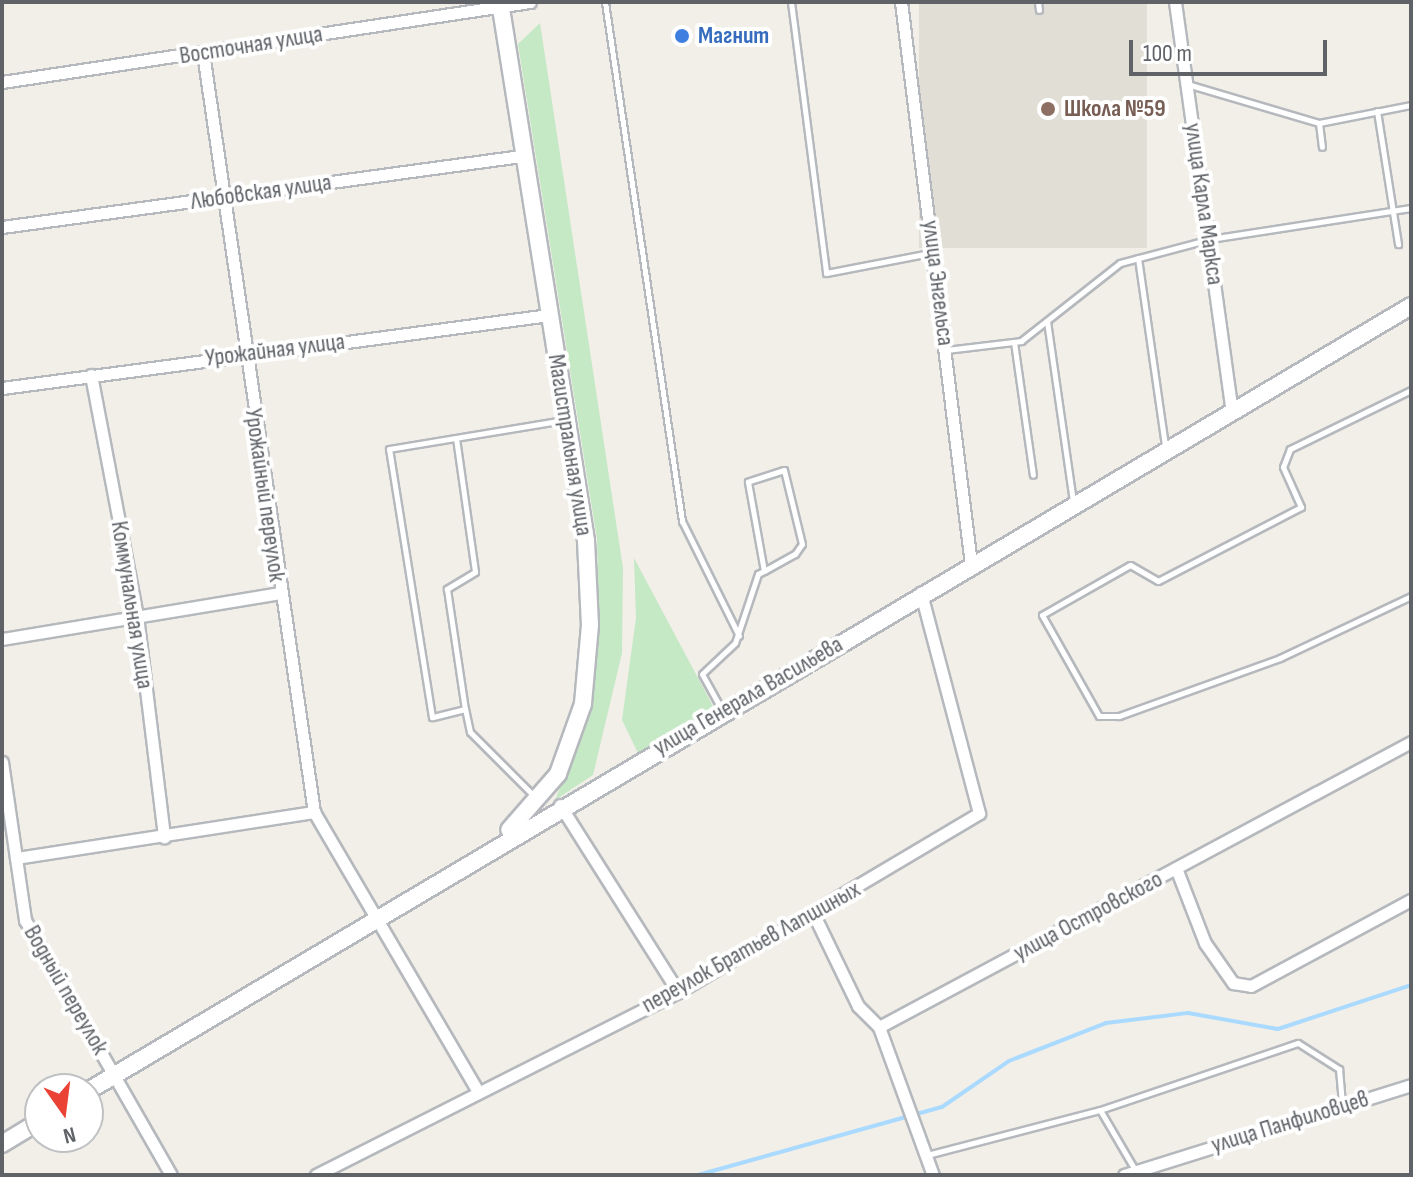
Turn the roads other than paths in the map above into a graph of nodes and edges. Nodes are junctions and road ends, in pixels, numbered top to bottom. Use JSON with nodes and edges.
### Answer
{"nodes":[{"id":1,"x":530,"y":2,"type":"edge"},
{"id":2,"x":605,"y":2,"type":"edge"},
{"id":3,"x":791,"y":2,"type":"edge"},
{"id":4,"x":901,"y":2,"type":"edge"},
{"id":5,"x":1038,"y":2,"type":"edge"},
{"id":6,"x":1175,"y":2,"type":"edge"},
{"id":7,"x":500,"y":4,"type":"edge"},
{"id":8,"x":1039,"y":10,"type":"dead end"},
{"id":9,"x":203,"y":53,"type":"junction"},
{"id":10,"x":2,"y":82,"type":"edge"},
{"id":11,"x":1187,"y":84,"type":"junction"},
{"id":12,"x":1411,"y":105,"type":"edge"},
{"id":13,"x":1377,"y":111,"type":"junction"},
{"id":14,"x":1319,"y":123,"type":"junction"},
{"id":15,"x":1322,"y":147,"type":"dead end"},
{"id":16,"x":521,"y":156,"type":"junction"},
{"id":17,"x":224,"y":197,"type":"junction"},
{"id":18,"x":1411,"y":208,"type":"edge"},
{"id":19,"x":1393,"y":210,"type":"junction"},
{"id":20,"x":2,"y":227,"type":"edge"},
{"id":21,"x":1210,"y":239,"type":"junction"},
{"id":22,"x":1398,"y":244,"type":"dead end"},
{"id":23,"x":934,"y":253,"type":"junction"},
{"id":24,"x":1138,"y":258,"type":"junction"},
{"id":25,"x":1411,"y":306,"type":"edge"},
{"id":26,"x":549,"y":315,"type":"junction"},
{"id":27,"x":1047,"y":320,"type":"junction"},
{"id":28,"x":1014,"y":342,"type":"junction"},
{"id":29,"x":946,"y":350,"type":"junction"},
{"id":30,"x":245,"y":353,"type":"junction"},
{"id":31,"x":91,"y":375,"type":"junction"},
{"id":32,"x":2,"y":388,"type":"edge"},
{"id":33,"x":1411,"y":390,"type":"edge"},
{"id":34,"x":1231,"y":407,"type":"junction"},
{"id":35,"x":566,"y":420,"type":"junction"},
{"id":36,"x":456,"y":438,"type":"junction"},
{"id":37,"x":1165,"y":446,"type":"junction"},
{"id":38,"x":1033,"y":475,"type":"dead end"},
{"id":39,"x":1073,"y":502,"type":"junction"},
{"id":40,"x":971,"y":564,"type":"junction"},
{"id":41,"x":764,"y":571,"type":"junction"},
{"id":42,"x":921,"y":592,"type":"junction"},
{"id":43,"x":279,"y":593,"type":"junction"},
{"id":44,"x":1411,"y":596,"type":"edge"},
{"id":45,"x":137,"y":616,"type":"junction"},
{"id":46,"x":739,"y":636,"type":"junction"},
{"id":47,"x":2,"y":639,"type":"edge"},
{"id":48,"x":465,"y":709,"type":"junction"},
{"id":49,"x":723,"y":713,"type":"junction"},
{"id":50,"x":1411,"y":742,"type":"edge"},
{"id":51,"x":2,"y":762,"type":"edge"},
{"id":52,"x":539,"y":801,"type":"junction"},
{"id":53,"x":560,"y":805,"type":"junction"},
{"id":54,"x":314,"y":812,"type":"junction"},
{"id":55,"x":164,"y":837,"type":"junction"},
{"id":56,"x":481,"y":857,"type":"junction"},
{"id":57,"x":16,"y":858,"type":"junction"},
{"id":58,"x":1176,"y":868,"type":"junction"},
{"id":59,"x":1411,"y":900,"type":"edge"},
{"id":60,"x":814,"y":915,"type":"junction"},
{"id":61,"x":377,"y":920,"type":"junction"},
{"id":62,"x":678,"y":992,"type":"junction"},
{"id":63,"x":879,"y":1027,"type":"junction"},
{"id":64,"x":115,"y":1075,"type":"junction"},
{"id":65,"x":104,"y":1082,"type":"edge"},
{"id":66,"x":1411,"y":1085,"type":"edge"},
{"id":67,"x":476,"y":1088,"type":"junction"},
{"id":68,"x":1342,"y":1103,"type":"junction"},
{"id":69,"x":1100,"y":1110,"type":"junction"},
{"id":70,"x":24,"y":1131,"type":"edge"},
{"id":71,"x":2,"y":1144,"type":"edge"},
{"id":72,"x":927,"y":1155,"type":"junction"},
{"id":73,"x":1130,"y":1173,"type":"edge"},
{"id":74,"x":171,"y":1175,"type":"edge"},
{"id":75,"x":316,"y":1175,"type":"edge"},
{"id":76,"x":933,"y":1175,"type":"edge"}],
"edges":[{"from":1,"to":7,"type":"street","name":"Восточная улица"},
{"from":2,"to":46,"type":"lane"},
{"from":3,"to":23,"type":"lane"},
{"from":4,"to":23,"type":"street","name":"улица Энгельса"},
{"from":5,"to":8,"type":"lane"},
{"from":6,"to":11,"type":"street","name":"улица Карла Маркса"},
{"from":7,"to":9,"type":"street","name":"Восточная улица"},
{"from":7,"to":16,"type":"main road","name":"Магистральная улица"},
{"from":9,"to":10,"type":"street","name":"Восточная улица"},
{"from":9,"to":17,"type":"street","name":"Урожайный переулок"},
{"from":11,"to":14,"type":"lane"},
{"from":11,"to":21,"type":"street","name":"улица Карла Маркса"},
{"from":12,"to":13,"type":"lane"},
{"from":13,"to":14,"type":"lane"},
{"from":13,"to":19,"type":"lane"},
{"from":14,"to":15,"type":"lane"},
{"from":16,"to":17,"type":"street","name":"Любовская улица"},
{"from":16,"to":26,"type":"main road","name":"Магистральная улица"},
{"from":17,"to":20,"type":"street","name":"Любовская улица"},
{"from":17,"to":30,"type":"street","name":"Урожайный переулок"},
{"from":18,"to":19,"type":"lane"},
{"from":19,"to":21,"type":"lane"},
{"from":19,"to":22,"type":"lane"},
{"from":21,"to":24,"type":"lane"},
{"from":21,"to":34,"type":"street","name":"улица Карла Маркса"},
{"from":23,"to":29,"type":"street","name":"улица Энгельса"},
{"from":24,"to":27,"type":"lane"},
{"from":24,"to":37,"type":"lane"},
{"from":25,"to":34,"type":"main road","name":"улица Генерала Васильева"},
{"from":26,"to":30,"type":"street","name":"Урожайная улица"},
{"from":26,"to":35,"type":"main road","name":"Магистральная улица"},
{"from":27,"to":28,"type":"lane"},
{"from":27,"to":39,"type":"lane"},
{"from":28,"to":29,"type":"lane"},
{"from":28,"to":38,"type":"lane"},
{"from":29,"to":40,"type":"street","name":"улица Энгельса"},
{"from":30,"to":31,"type":"street","name":"Урожайная улица"},
{"from":30,"to":43,"type":"street","name":"Урожайный переулок"},
{"from":31,"to":32,"type":"street","name":"Урожайная улица"},
{"from":31,"to":45,"type":"street","name":"Коммунальная улица"},
{"from":33,"to":44,"type":"lane"},
{"from":34,"to":37,"type":"main road","name":"улица Генерала Васильева"},
{"from":35,"to":36,"type":"lane"},
{"from":35,"to":52,"type":"main road","name":"Магистральная улица"},
{"from":36,"to":48,"type":"lane"},
{"from":36,"to":48,"type":"lane"},
{"from":37,"to":39,"type":"main road","name":"улица Генерала Васильева"},
{"from":39,"to":40,"type":"main road","name":"улица Генерала Васильева"},
{"from":40,"to":42,"type":"main road","name":"улица Генерала Васильева"},
{"from":41,"to":41,"type":"lane"},
{"from":41,"to":46,"type":"lane"},
{"from":42,"to":49,"type":"main road","name":"улица Генерала Васильева"},
{"from":42,"to":60,"type":"street","name":"переулок Братьев Лапшиных"},
{"from":43,"to":45,"type":"street"},
{"from":43,"to":54,"type":"street","name":"Урожайный переулок"},
{"from":45,"to":47,"type":"street"},
{"from":45,"to":55,"type":"street","name":"Коммунальная улица"},
{"from":46,"to":49,"type":"lane"},
{"from":48,"to":52,"type":"lane"},
{"from":49,"to":53,"type":"main road","name":"улица Генерала Васильева"},
{"from":50,"to":58,"type":"street","name":"улица Островского"},
{"from":51,"to":57,"type":"street","name":"Водный переулок"},
{"from":52,"to":56,"type":"main road","name":"Магистральная улица"},
{"from":53,"to":56,"type":"main road","name":"улица Генерала Васильева"},
{"from":53,"to":62,"type":"street"},
{"from":54,"to":55,"type":"street"},
{"from":54,"to":61,"type":"street","name":"Урожайный переулок"},
{"from":55,"to":57,"type":"street"},
{"from":56,"to":61,"type":"main road","name":"улица Генерала Васильева"},
{"from":57,"to":64,"type":"street","name":"Водный переулок"},
{"from":58,"to":59,"type":"street"},
{"from":58,"to":63,"type":"street","name":"улица Островского"},
{"from":60,"to":62,"type":"street","name":"переулок Братьев Лапшиных"},
{"from":60,"to":63,"type":"street"},
{"from":61,"to":64,"type":"main road","name":"улица Генерала Васильева"},
{"from":61,"to":67,"type":"street","name":"Урожайный переулок"},
{"from":62,"to":67,"type":"street","name":"переулок Братьев Лапшиных"},
{"from":63,"to":72,"type":"street"},
{"from":64,"to":65,"type":"main road","name":"улица Генерала Васильева"},
{"from":64,"to":74,"type":"street","name":"Водный переулок"},
{"from":66,"to":68,"type":"street","name":"улица Панфиловцев"},
{"from":67,"to":75,"type":"street","name":"переулок Братьев Лапшиных"},
{"from":68,"to":69,"type":"lane"},
{"from":68,"to":73,"type":"street","name":"улица Панфиловцев"},
{"from":69,"to":72,"type":"lane"},
{"from":69,"to":73,"type":"lane"},
{"from":70,"to":71,"type":"main road"},
{"from":72,"to":76,"type":"street"}]}
